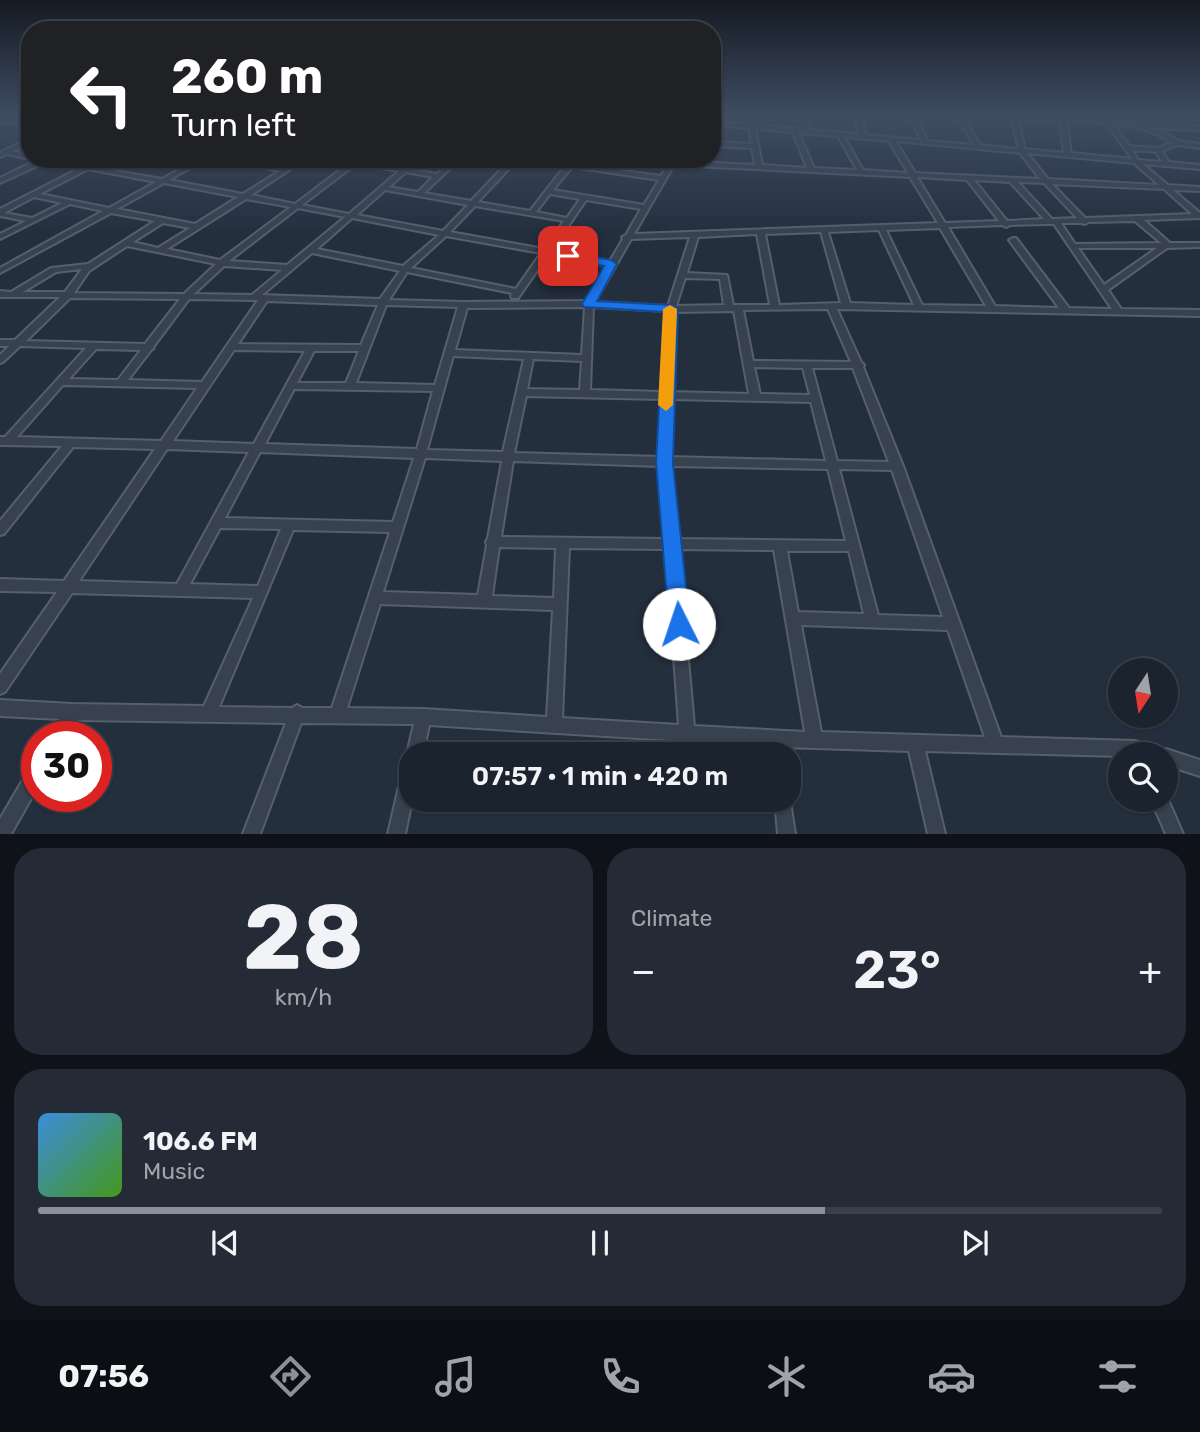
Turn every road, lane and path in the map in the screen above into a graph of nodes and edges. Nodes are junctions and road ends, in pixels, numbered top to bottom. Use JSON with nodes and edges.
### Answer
{"nodes":[{"id":1,"x":757,"y":156,"type":"edge"},
{"id":2,"x":806,"y":156,"type":"edge"},
{"id":3,"x":852,"y":156,"type":"edge"},
{"id":4,"x":900,"y":156,"type":"edge"},
{"id":5,"x":1026,"y":156,"type":"edge"},
{"id":6,"x":1068,"y":156,"type":"edge"},
{"id":7,"x":1134,"y":156,"type":"edge"},
{"id":8,"x":1162,"y":156,"type":"edge"},
{"id":9,"x":1137,"y":162,"type":"junction"},
{"id":10,"x":721,"y":164,"type":"edge"},
{"id":11,"x":1167,"y":164,"type":"junction"},
{"id":12,"x":759,"y":167,"type":"junction"},
{"id":13,"x":1200,"y":167,"type":"edge"},
{"id":14,"x":26,"y":168,"type":"edge"},
{"id":15,"x":84,"y":168,"type":"edge"},
{"id":16,"x":91,"y":168,"type":"edge"},
{"id":17,"x":187,"y":168,"type":"edge"},
{"id":18,"x":273,"y":168,"type":"edge"},
{"id":19,"x":289,"y":168,"type":"edge"},
{"id":20,"x":347,"y":168,"type":"edge"},
{"id":21,"x":394,"y":168,"type":"edge"},
{"id":22,"x":447,"y":168,"type":"edge"},
{"id":23,"x":506,"y":168,"type":"edge"},
{"id":24,"x":568,"y":168,"type":"edge"},
{"id":25,"x":606,"y":168,"type":"edge"},
{"id":26,"x":669,"y":168,"type":"edge"},
{"id":27,"x":811,"y":169,"type":"junction"},
{"id":28,"x":286,"y":170,"type":"junction"},
{"id":29,"x":405,"y":170,"type":"junction"},
{"id":30,"x":861,"y":172,"type":"junction"},
{"id":31,"x":911,"y":175,"type":"junction"},
{"id":32,"x":438,"y":176,"type":"junction"},
{"id":33,"x":663,"y":178,"type":"junction"},
{"id":34,"x":969,"y":178,"type":"junction"},
{"id":35,"x":1012,"y":180,"type":"junction"},
{"id":36,"x":0,"y":181,"type":"edge"},
{"id":37,"x":163,"y":182,"type":"junction"},
{"id":38,"x":1046,"y":182,"type":"junction"},
{"id":39,"x":385,"y":188,"type":"junction"},
{"id":40,"x":1166,"y":188,"type":"junction"},
{"id":41,"x":1200,"y":188,"type":"edge"},
{"id":42,"x":550,"y":192,"type":"junction"},
{"id":43,"x":419,"y":194,"type":"junction"},
{"id":44,"x":32,"y":195,"type":"junction"},
{"id":45,"x":245,"y":196,"type":"junction"},
{"id":46,"x":584,"y":198,"type":"junction"},
{"id":47,"x":69,"y":202,"type":"junction"},
{"id":48,"x":472,"y":204,"type":"junction"},
{"id":49,"x":297,"y":205,"type":"junction"},
{"id":50,"x":645,"y":207,"type":"junction"},
{"id":51,"x":111,"y":210,"type":"junction"},
{"id":52,"x":0,"y":213,"type":"edge"},
{"id":53,"x":531,"y":214,"type":"junction"},
{"id":54,"x":353,"y":215,"type":"junction"},
{"id":55,"x":1200,"y":216,"type":"edge"},
{"id":56,"x":1138,"y":219,"type":"junction"},
{"id":57,"x":33,"y":220,"type":"junction"},
{"id":58,"x":162,"y":220,"type":"junction"},
{"id":59,"x":568,"y":220,"type":"junction"},
{"id":60,"x":1084,"y":222,"type":"junction"},
{"id":61,"x":1054,"y":223,"type":"junction"},
{"id":62,"x":1006,"y":225,"type":"junction"},
{"id":63,"x":941,"y":226,"type":"junction"},
{"id":64,"x":197,"y":227,"type":"junction"},
{"id":65,"x":881,"y":229,"type":"junction"},
{"id":66,"x":824,"y":231,"type":"junction"},
{"id":67,"x":445,"y":233,"type":"junction"},
{"id":68,"x":761,"y":233,"type":"junction"},
{"id":69,"x":694,"y":236,"type":"junction"},
{"id":70,"x":0,"y":237,"type":"edge"},
{"id":71,"x":626,"y":237,"type":"junction"},
{"id":72,"x":1013,"y":240,"type":"dead end"},
{"id":73,"x":125,"y":243,"type":"junction"},
{"id":74,"x":1167,"y":244,"type":"junction"},
{"id":75,"x":1200,"y":245,"type":"edge"},
{"id":76,"x":1072,"y":246,"type":"junction"},
{"id":77,"x":160,"y":250,"type":"junction"},
{"id":78,"x":311,"y":250,"type":"junction"},
{"id":79,"x":547,"y":252,"type":"junction"},
{"id":80,"x":0,"y":259,"type":"edge"},
{"id":81,"x":15,"y":263,"type":"junction"},
{"id":82,"x":222,"y":263,"type":"junction"},
{"id":83,"x":611,"y":264,"type":"junction"},
{"id":84,"x":91,"y":266,"type":"junction"},
{"id":85,"x":289,"y":268,"type":"junction"},
{"id":86,"x":406,"y":268,"type":"junction"},
{"id":87,"x":0,"y":271,"type":"edge"},
{"id":88,"x":682,"y":275,"type":"junction"},
{"id":89,"x":1103,"y":289,"type":"junction"},
{"id":90,"x":518,"y":292,"type":"junction"},
{"id":91,"x":0,"y":293,"type":"edge"},
{"id":92,"x":13,"y":294,"type":"junction"},
{"id":93,"x":67,"y":296,"type":"junction"},
{"id":94,"x":186,"y":297,"type":"junction"},
{"id":95,"x":259,"y":298,"type":"junction"},
{"id":96,"x":383,"y":302,"type":"junction"},
{"id":97,"x":509,"y":304,"type":"junction"},
{"id":98,"x":589,"y":304,"type":"junction"},
{"id":99,"x":463,"y":305,"type":"junction"},
{"id":100,"x":846,"y":306,"type":"junction"},
{"id":101,"x":775,"y":307,"type":"junction"},
{"id":102,"x":832,"y":307,"type":"junction"},
{"id":103,"x":919,"y":307,"type":"junction"},
{"id":104,"x":734,"y":308,"type":"junction"},
{"id":105,"x":671,"y":309,"type":"junction"},
{"id":106,"x":992,"y":309,"type":"junction"},
{"id":107,"x":1065,"y":309,"type":"junction"},
{"id":108,"x":1118,"y":311,"type":"junction"},
{"id":109,"x":1197,"y":315,"type":"edge"},
{"id":110,"x":0,"y":343,"type":"edge"},
{"id":111,"x":17,"y":343,"type":"junction"},
{"id":112,"x":92,"y":346,"type":"junction"},
{"id":113,"x":150,"y":347,"type":"junction"},
{"id":114,"x":232,"y":347,"type":"junction"},
{"id":115,"x":312,"y":348,"type":"junction"},
{"id":116,"x":364,"y":348,"type":"junction"},
{"id":117,"x":449,"y":353,"type":"junction"},
{"id":118,"x":529,"y":356,"type":"junction"},
{"id":119,"x":585,"y":358,"type":"junction"},
{"id":120,"x":0,"y":360,"type":"edge"},
{"id":121,"x":750,"y":364,"type":"junction"},
{"id":122,"x":859,"y":365,"type":"junction"},
{"id":123,"x":807,"y":366,"type":"junction"},
{"id":124,"x":59,"y":382,"type":"junction"},
{"id":125,"x":120,"y":384,"type":"junction"},
{"id":126,"x":206,"y":385,"type":"junction"},
{"id":127,"x":291,"y":386,"type":"junction"},
{"id":128,"x":351,"y":386,"type":"junction"},
{"id":129,"x":438,"y":388,"type":"junction"},
{"id":130,"x":523,"y":392,"type":"junction"},
{"id":131,"x":585,"y":394,"type":"junction"},
{"id":132,"x":666,"y":395,"type":"junction"},
{"id":133,"x":755,"y":397,"type":"junction"},
{"id":134,"x":814,"y":399,"type":"junction"},
{"id":135,"x":4,"y":441,"type":"edge"},
{"id":136,"x":69,"y":445,"type":"junction"},
{"id":137,"x":163,"y":447,"type":"junction"},
{"id":138,"x":256,"y":450,"type":"junction"},
{"id":139,"x":421,"y":453,"type":"junction"},
{"id":140,"x":508,"y":457,"type":"junction"},
{"id":141,"x":665,"y":463,"type":"junction"},
{"id":142,"x":831,"y":465,"type":"junction"},
{"id":143,"x":897,"y":466,"type":"junction"},
{"id":144,"x":217,"y":523,"type":"junction"},
{"id":145,"x":289,"y":525,"type":"junction"},
{"id":146,"x":397,"y":527,"type":"junction"},
{"id":147,"x":0,"y":530,"type":"edge"},
{"id":148,"x":492,"y":542,"type":"junction"},
{"id":149,"x":564,"y":542,"type":"junction"},
{"id":150,"x":674,"y":543,"type":"junction"},
{"id":151,"x":852,"y":546,"type":"junction"},
{"id":152,"x":779,"y":547,"type":"junction"},
{"id":153,"x":0,"y":584,"type":"edge"},
{"id":154,"x":66,"y":587,"type":"junction"},
{"id":155,"x":181,"y":589,"type":"junction"},
{"id":156,"x":262,"y":593,"type":"junction"},
{"id":157,"x":374,"y":598,"type":"junction"},
{"id":158,"x":485,"y":601,"type":"junction"},
{"id":159,"x":560,"y":604,"type":"junction"},
{"id":160,"x":793,"y":618,"type":"junction"},
{"id":161,"x":873,"y":621,"type":"junction"},
{"id":162,"x":950,"y":624,"type":"junction"},
{"id":163,"x":0,"y":687,"type":"edge"},
{"id":164,"x":0,"y":708,"type":"edge"},
{"id":165,"x":72,"y":712,"type":"junction"},
{"id":166,"x":209,"y":713,"type":"junction"},
{"id":167,"x":297,"y":713,"type":"junction"},
{"id":168,"x":338,"y":714,"type":"junction"},
{"id":169,"x":423,"y":717,"type":"junction"},
{"id":170,"x":67,"y":721,"type":"edge"},
{"id":171,"x":554,"y":726,"type":"junction"},
{"id":172,"x":687,"y":732,"type":"junction"},
{"id":173,"x":814,"y":739,"type":"junction"},
{"id":174,"x":418,"y":742,"type":"edge"},
{"id":175,"x":746,"y":742,"type":"edge"},
{"id":176,"x":800,"y":742,"type":"edge"},
{"id":177,"x":915,"y":742,"type":"junction"},
{"id":178,"x":996,"y":745,"type":"junction"},
{"id":179,"x":1108,"y":751,"type":"edge"},
{"id":180,"x":1178,"y":761,"type":"edge"},
{"id":181,"x":1200,"y":768,"type":"edge"},
{"id":182,"x":21,"y":800,"type":"edge"},
{"id":183,"x":401,"y":812,"type":"edge"},
{"id":184,"x":784,"y":812,"type":"edge"},
{"id":185,"x":1165,"y":812,"type":"edge"},
{"id":186,"x":1,"y":834,"type":"edge"},
{"id":187,"x":251,"y":834,"type":"edge"},
{"id":188,"x":396,"y":834,"type":"edge"},
{"id":189,"x":787,"y":834,"type":"edge"},
{"id":190,"x":937,"y":834,"type":"edge"},
{"id":191,"x":1175,"y":834,"type":"edge"}],
"edges":[{"from":1,"to":12,"type":"street"},
{"from":2,"to":27,"type":"street"},
{"from":3,"to":30,"type":"street"},
{"from":4,"to":31,"type":"street"},
{"from":5,"to":38,"type":"street"},
{"from":6,"to":9,"type":"street"},
{"from":7,"to":9,"type":"street"},
{"from":8,"to":11,"type":"street"},
{"from":9,"to":11,"type":"street"},
{"from":9,"to":40,"type":"street"},
{"from":10,"to":12,"type":"street"},
{"from":11,"to":13,"type":"street"},
{"from":12,"to":27,"type":"street"},
{"from":14,"to":36,"type":"street"},
{"from":15,"to":44,"type":"street"},
{"from":16,"to":37,"type":"street"},
{"from":17,"to":37,"type":"street"},
{"from":18,"to":28,"type":"street"},
{"from":19,"to":28,"type":"street"},
{"from":20,"to":49,"type":"street"},
{"from":21,"to":29,"type":"street"},
{"from":22,"to":32,"type":"street"},
{"from":23,"to":48,"type":"street"},
{"from":24,"to":42,"type":"street"},
{"from":25,"to":33,"type":"street"},
{"from":26,"to":33,"type":"street"},
{"from":27,"to":30,"type":"street"},
{"from":28,"to":45,"type":"street"},
{"from":29,"to":32,"type":"street"},
{"from":29,"to":39,"type":"street"},
{"from":30,"to":31,"type":"street"},
{"from":31,"to":34,"type":"street"},
{"from":31,"to":63,"type":"street"},
{"from":32,"to":43,"type":"street"},
{"from":33,"to":50,"type":"street"},
{"from":34,"to":35,"type":"street"},
{"from":34,"to":62,"type":"street"},
{"from":35,"to":38,"type":"street"},
{"from":35,"to":61,"type":"street"},
{"from":37,"to":45,"type":"street"},
{"from":37,"to":51,"type":"street"},
{"from":38,"to":40,"type":"street"},
{"from":38,"to":60,"type":"street"},
{"from":39,"to":43,"type":"street"},
{"from":39,"to":54,"type":"street"},
{"from":40,"to":41,"type":"street"},
{"from":40,"to":55,"type":"street"},
{"from":42,"to":46,"type":"street"},
{"from":42,"to":53,"type":"street"},
{"from":43,"to":48,"type":"street"},
{"from":44,"to":47,"type":"street"},
{"from":44,"to":52,"type":"street"},
{"from":45,"to":49,"type":"street"},
{"from":45,"to":64,"type":"street"},
{"from":46,"to":50,"type":"street"},
{"from":46,"to":59,"type":"street"},
{"from":47,"to":51,"type":"street"},
{"from":47,"to":57,"type":"street"},
{"from":48,"to":53,"type":"street"},
{"from":48,"to":67,"type":"street"},
{"from":49,"to":54,"type":"street"},
{"from":49,"to":82,"type":"street"},
{"from":50,"to":71,"type":"street"},
{"from":51,"to":58,"type":"street"},
{"from":51,"to":81,"type":"street"},
{"from":52,"to":57,"type":"street"},
{"from":53,"to":59,"type":"street"},
{"from":54,"to":67,"type":"street"},
{"from":54,"to":78,"type":"street"},
{"from":55,"to":56,"type":"street"},
{"from":56,"to":60,"type":"street"},
{"from":56,"to":74,"type":"street"},
{"from":57,"to":70,"type":"street"},
{"from":58,"to":64,"type":"street"},
{"from":58,"to":73,"type":"street"},
{"from":59,"to":79,"type":"street"},
{"from":60,"to":61,"type":"street"},
{"from":61,"to":62,"type":"street"},
{"from":61,"to":76,"type":"street"},
{"from":62,"to":63,"type":"street"},
{"from":63,"to":65,"type":"street"},
{"from":63,"to":106,"type":"street"},
{"from":64,"to":77,"type":"street"},
{"from":65,"to":66,"type":"street"},
{"from":65,"to":103,"type":"street"},
{"from":66,"to":68,"type":"street"},
{"from":66,"to":100,"type":"street"},
{"from":67,"to":79,"type":"street"},
{"from":67,"to":86,"type":"street"},
{"from":68,"to":69,"type":"street"},
{"from":68,"to":101,"type":"street"},
{"from":69,"to":71,"type":"street"},
{"from":69,"to":88,"type":"street"},
{"from":71,"to":83,"type":"street"},
{"from":72,"to":107,"type":"street"},
{"from":73,"to":77,"type":"street"},
{"from":73,"to":84,"type":"street"},
{"from":74,"to":75,"type":"street"},
{"from":74,"to":76,"type":"street"},
{"from":74,"to":89,"type":"street"},
{"from":76,"to":89,"type":"street"},
{"from":77,"to":82,"type":"street"},
{"from":78,"to":85,"type":"street"},
{"from":78,"to":86,"type":"street"},
{"from":79,"to":83,"type":"street"},
{"from":79,"to":90,"type":"street"},
{"from":80,"to":81,"type":"street"},
{"from":81,"to":87,"type":"street"},
{"from":82,"to":85,"type":"street"},
{"from":82,"to":94,"type":"street"},
{"from":83,"to":98,"type":"street"},
{"from":84,"to":92,"type":"street"},
{"from":84,"to":93,"type":"street"},
{"from":85,"to":95,"type":"street"},
{"from":86,"to":90,"type":"street"},
{"from":86,"to":96,"type":"street"},
{"from":88,"to":104,"type":"street"},
{"from":88,"to":105,"type":"street"},
{"from":89,"to":108,"type":"street"},
{"from":90,"to":97,"type":"street"},
{"from":91,"to":92,"type":"street"},
{"from":92,"to":93,"type":"street"},
{"from":93,"to":94,"type":"street"},
{"from":93,"to":111,"type":"street"},
{"from":94,"to":95,"type":"street"},
{"from":94,"to":113,"type":"street"},
{"from":95,"to":96,"type":"street"},
{"from":95,"to":114,"type":"street"},
{"from":96,"to":99,"type":"street"},
{"from":96,"to":116,"type":"street"},
{"from":97,"to":98,"type":"street"},
{"from":97,"to":99,"type":"street"},
{"from":98,"to":105,"type":"street"},
{"from":98,"to":119,"type":"street"},
{"from":99,"to":117,"type":"street"},
{"from":100,"to":102,"type":"street"},
{"from":100,"to":103,"type":"street"},
{"from":101,"to":102,"type":"street"},
{"from":101,"to":104,"type":"street"},
{"from":102,"to":122,"type":"street"},
{"from":103,"to":106,"type":"street"},
{"from":104,"to":105,"type":"street"},
{"from":104,"to":121,"type":"street"},
{"from":105,"to":132,"type":"street"},
{"from":106,"to":107,"type":"street"},
{"from":107,"to":108,"type":"street"},
{"from":108,"to":109,"type":"street"},
{"from":110,"to":111,"type":"street"},
{"from":111,"to":112,"type":"street"},
{"from":111,"to":120,"type":"street"},
{"from":112,"to":113,"type":"street"},
{"from":112,"to":124,"type":"street"},
{"from":113,"to":125,"type":"street"},
{"from":114,"to":115,"type":"street"},
{"from":114,"to":126,"type":"street"},
{"from":115,"to":116,"type":"street"},
{"from":115,"to":127,"type":"street"},
{"from":116,"to":128,"type":"street"},
{"from":117,"to":118,"type":"street"},
{"from":117,"to":129,"type":"street"},
{"from":118,"to":119,"type":"street"},
{"from":118,"to":130,"type":"street"},
{"from":119,"to":131,"type":"street"},
{"from":121,"to":123,"type":"street"},
{"from":121,"to":133,"type":"street"},
{"from":122,"to":123,"type":"street"},
{"from":122,"to":143,"type":"street"},
{"from":123,"to":134,"type":"street"},
{"from":124,"to":125,"type":"street"},
{"from":124,"to":135,"type":"street"},
{"from":125,"to":126,"type":"street"},
{"from":126,"to":137,"type":"street"},
{"from":127,"to":128,"type":"street"},
{"from":127,"to":138,"type":"street"},
{"from":128,"to":129,"type":"street"},
{"from":129,"to":139,"type":"street"},
{"from":130,"to":131,"type":"street"},
{"from":130,"to":140,"type":"street"},
{"from":131,"to":132,"type":"street"},
{"from":132,"to":133,"type":"street"},
{"from":132,"to":141,"type":"street"},
{"from":133,"to":134,"type":"street"},
{"from":134,"to":142,"type":"street"},
{"from":135,"to":136,"type":"street"},
{"from":136,"to":137,"type":"street"},
{"from":136,"to":147,"type":"street"},
{"from":137,"to":138,"type":"street"},
{"from":137,"to":154,"type":"street"},
{"from":138,"to":139,"type":"street"},
{"from":138,"to":144,"type":"street"},
{"from":139,"to":140,"type":"street"},
{"from":139,"to":146,"type":"street"},
{"from":140,"to":141,"type":"street"},
{"from":140,"to":148,"type":"street"},
{"from":141,"to":142,"type":"street"},
{"from":141,"to":150,"type":"street"},
{"from":142,"to":143,"type":"street"},
{"from":142,"to":151,"type":"street"},
{"from":143,"to":162,"type":"street"},
{"from":144,"to":145,"type":"street"},
{"from":144,"to":155,"type":"street"},
{"from":145,"to":146,"type":"street"},
{"from":145,"to":156,"type":"street"},
{"from":146,"to":157,"type":"street"},
{"from":148,"to":149,"type":"street"},
{"from":148,"to":158,"type":"street"},
{"from":149,"to":150,"type":"street"},
{"from":149,"to":159,"type":"street"},
{"from":150,"to":152,"type":"street"},
{"from":150,"to":172,"type":"street"},
{"from":151,"to":152,"type":"street"},
{"from":151,"to":161,"type":"street"},
{"from":152,"to":160,"type":"street"},
{"from":153,"to":154,"type":"street"},
{"from":154,"to":155,"type":"street"},
{"from":154,"to":163,"type":"street"},
{"from":155,"to":156,"type":"street"},
{"from":156,"to":166,"type":"street"},
{"from":157,"to":158,"type":"street"},
{"from":157,"to":168,"type":"street"},
{"from":158,"to":159,"type":"street"},
{"from":159,"to":171,"type":"street"},
{"from":160,"to":161,"type":"street"},
{"from":160,"to":173,"type":"street"},
{"from":161,"to":162,"type":"street"},
{"from":162,"to":178,"type":"street"},
{"from":164,"to":165,"type":"street"},
{"from":165,"to":166,"type":"street"},
{"from":165,"to":170,"type":"street"},
{"from":166,"to":167,"type":"street"},
{"from":167,"to":168,"type":"street"},
{"from":167,"to":187,"type":"street"},
{"from":168,"to":169,"type":"street"},
{"from":169,"to":171,"type":"street"},
{"from":169,"to":174,"type":"street"},
{"from":171,"to":172,"type":"street"},
{"from":172,"to":175,"type":"street"},
{"from":173,"to":176,"type":"street"},
{"from":173,"to":177,"type":"street"},
{"from":177,"to":178,"type":"street"},
{"from":177,"to":190,"type":"street"},
{"from":178,"to":179,"type":"street"},
{"from":180,"to":181,"type":"street"},
{"from":182,"to":186,"type":"street"},
{"from":183,"to":188,"type":"street"},
{"from":184,"to":189,"type":"street"},
{"from":185,"to":191,"type":"street"}]}
